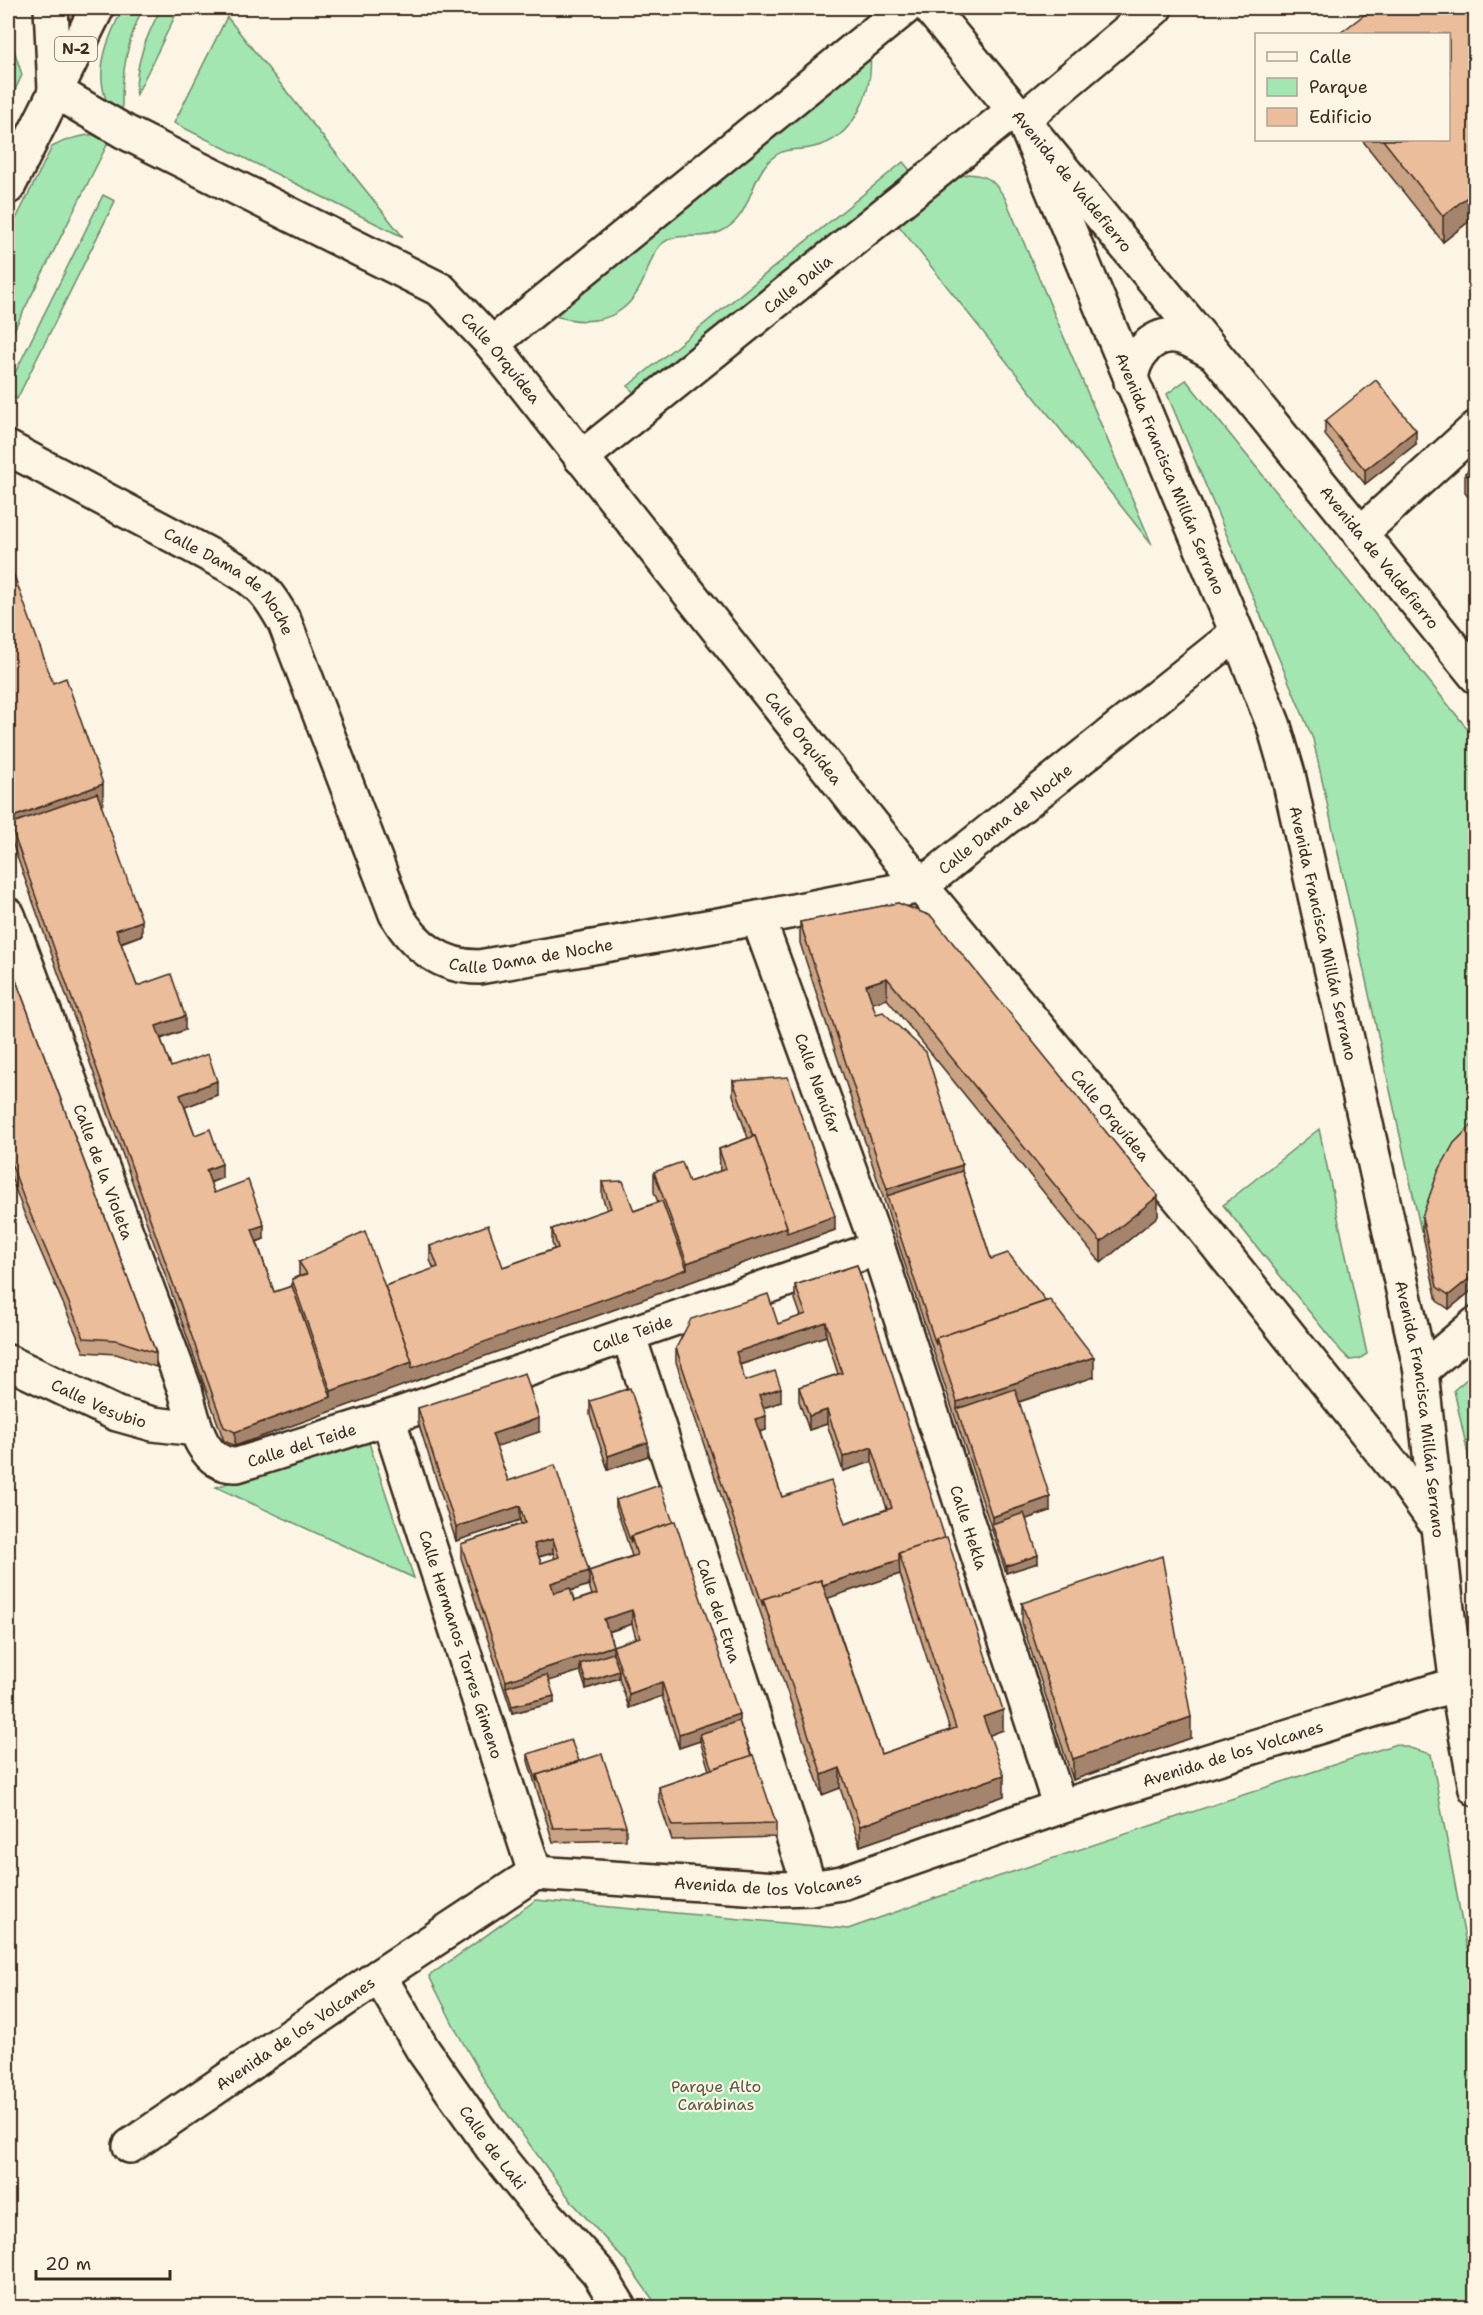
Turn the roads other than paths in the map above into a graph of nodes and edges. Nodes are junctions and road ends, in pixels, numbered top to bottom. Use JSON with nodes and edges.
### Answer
{"nodes":[{"id":1,"x":51,"y":8,"type":"edge"},
{"id":2,"x":97,"y":8,"type":"edge"},
{"id":3,"x":905,"y":8,"type":"edge"},
{"id":4,"x":930,"y":8,"type":"edge"},
{"id":5,"x":1155,"y":8,"type":"edge"},
{"id":6,"x":55,"y":91,"type":"junction"},
{"id":7,"x":1018,"y":114,"type":"junction"},
{"id":8,"x":8,"y":187,"type":"edge"},
{"id":9,"x":492,"y":344,"type":"junction"},
{"id":10,"x":1214,"y":353,"type":"junction"},
{"id":11,"x":1131,"y":382,"type":"junction"},
{"id":12,"x":1476,"y":428,"type":"edge"},
{"id":13,"x":8,"y":448,"type":"edge"},
{"id":14,"x":581,"y":458,"type":"junction"},
{"id":15,"x":1360,"y":534,"type":"junction"},
{"id":16,"x":1237,"y":633,"type":"junction"},
{"id":17,"x":1476,"y":676,"type":"edge"},
{"id":18,"x":921,"y":886,"type":"junction"},
{"id":19,"x":8,"y":915,"type":"edge"},
{"id":20,"x":758,"y":918,"type":"junction"},
{"id":21,"x":878,"y":1248,"type":"junction"},
{"id":22,"x":1476,"y":1324,"type":"edge"},
{"id":23,"x":627,"y":1334,"type":"junction"},
{"id":24,"x":8,"y":1362,"type":"edge"},
{"id":25,"x":1421,"y":1371,"type":"junction"},
{"id":26,"x":388,"y":1418,"type":"junction"},
{"id":27,"x":196,"y":1429,"type":"junction"},
{"id":28,"x":1438,"y":1526,"type":"junction"},
{"id":29,"x":1466,"y":1682,"type":"edge"},
{"id":30,"x":1476,"y":1789,"type":"edge"},
{"id":31,"x":1060,"y":1807,"type":"junction"},
{"id":32,"x":535,"y":1873,"type":"junction"},
{"id":33,"x":810,"y":1888,"type":"junction"},
{"id":34,"x":379,"y":1976,"type":"junction"},
{"id":35,"x":130,"y":2146,"type":"dead end"},
{"id":36,"x":620,"y":2307,"type":"edge"}],
"edges":[{"from":1,"to":6,"type":"main road"},
{"from":2,"to":6,"type":"main road","number":"N-2"},
{"from":3,"to":9,"type":"main road"},
{"from":4,"to":7,"type":"main road","name":"Avenida de Valdefierro"},
{"from":5,"to":7,"type":"main road","name":"Calle Dalia"},
{"from":6,"to":8,"type":"main road","number":"N-2"},
{"from":6,"to":9,"type":"main road","name":"Calle Orquídea"},
{"from":7,"to":10,"type":"main road","name":"Avenida de Valdefierro"},
{"from":7,"to":11,"type":"main road","name":"Avenida Francisca Millán Serrano"},
{"from":7,"to":14,"type":"main road","name":"Calle Dalia"},
{"from":9,"to":14,"type":"main road","name":"Calle Orquídea"},
{"from":10,"to":11,"type":"main road","name":"Avenida de Valdefierro"},
{"from":10,"to":15,"type":"main road","name":"Avenida de Valdefierro"},
{"from":11,"to":16,"type":"main road","name":"Avenida Francisca Millán Serrano"},
{"from":12,"to":15,"type":"main road"},
{"from":13,"to":20,"type":"main road","name":"Calle Dama de Noche"},
{"from":14,"to":18,"type":"main road","name":"Calle Orquídea"},
{"from":15,"to":17,"type":"main road","name":"Avenida de Valdefierro"},
{"from":16,"to":18,"type":"main road","name":"Calle Dama de Noche"},
{"from":16,"to":25,"type":"main road","name":"Avenida Francisca Millán Serrano"},
{"from":18,"to":20,"type":"main road","name":"Calle Dama de Noche"},
{"from":18,"to":28,"type":"main road","name":"Calle Orquídea"},
{"from":19,"to":27,"type":"main road","name":"Calle de la Violeta"},
{"from":20,"to":21,"type":"main road","name":"Calle Nenúfar"},
{"from":21,"to":23,"type":"main road","name":"Calle Teide"},
{"from":21,"to":31,"type":"main road","name":"Calle Hekla"},
{"from":22,"to":25,"type":"main road"},
{"from":23,"to":26,"type":"main road","name":"Calle Teide"},
{"from":23,"to":33,"type":"main road","name":"Calle del Etna"},
{"from":24,"to":27,"type":"main road","name":"Calle Vesubio"},
{"from":25,"to":28,"type":"main road","name":"Avenida Francisca Millán Serrano"},
{"from":26,"to":27,"type":"main road","name":"Calle del Teide"},
{"from":26,"to":32,"type":"main road","name":"Calle Hermanos Torres Gimeno"},
{"from":28,"to":29,"type":"main road","name":"Avenida Francisca Millán Serrano"},
{"from":29,"to":30,"type":"main road","name":"Avenida Francisca Millán Serrano"},
{"from":29,"to":31,"type":"main road","name":"Avenida de los Volcanes"},
{"from":31,"to":33,"type":"main road","name":"Avenida de los Volcanes"},
{"from":32,"to":33,"type":"main road","name":"Avenida de los Volcanes"},
{"from":32,"to":34,"type":"main road","name":"Avenida de los Volcanes"},
{"from":34,"to":35,"type":"main road","name":"Avenida de los Volcanes"},
{"from":34,"to":36,"type":"main road","name":"Calle de Laki"}]}
